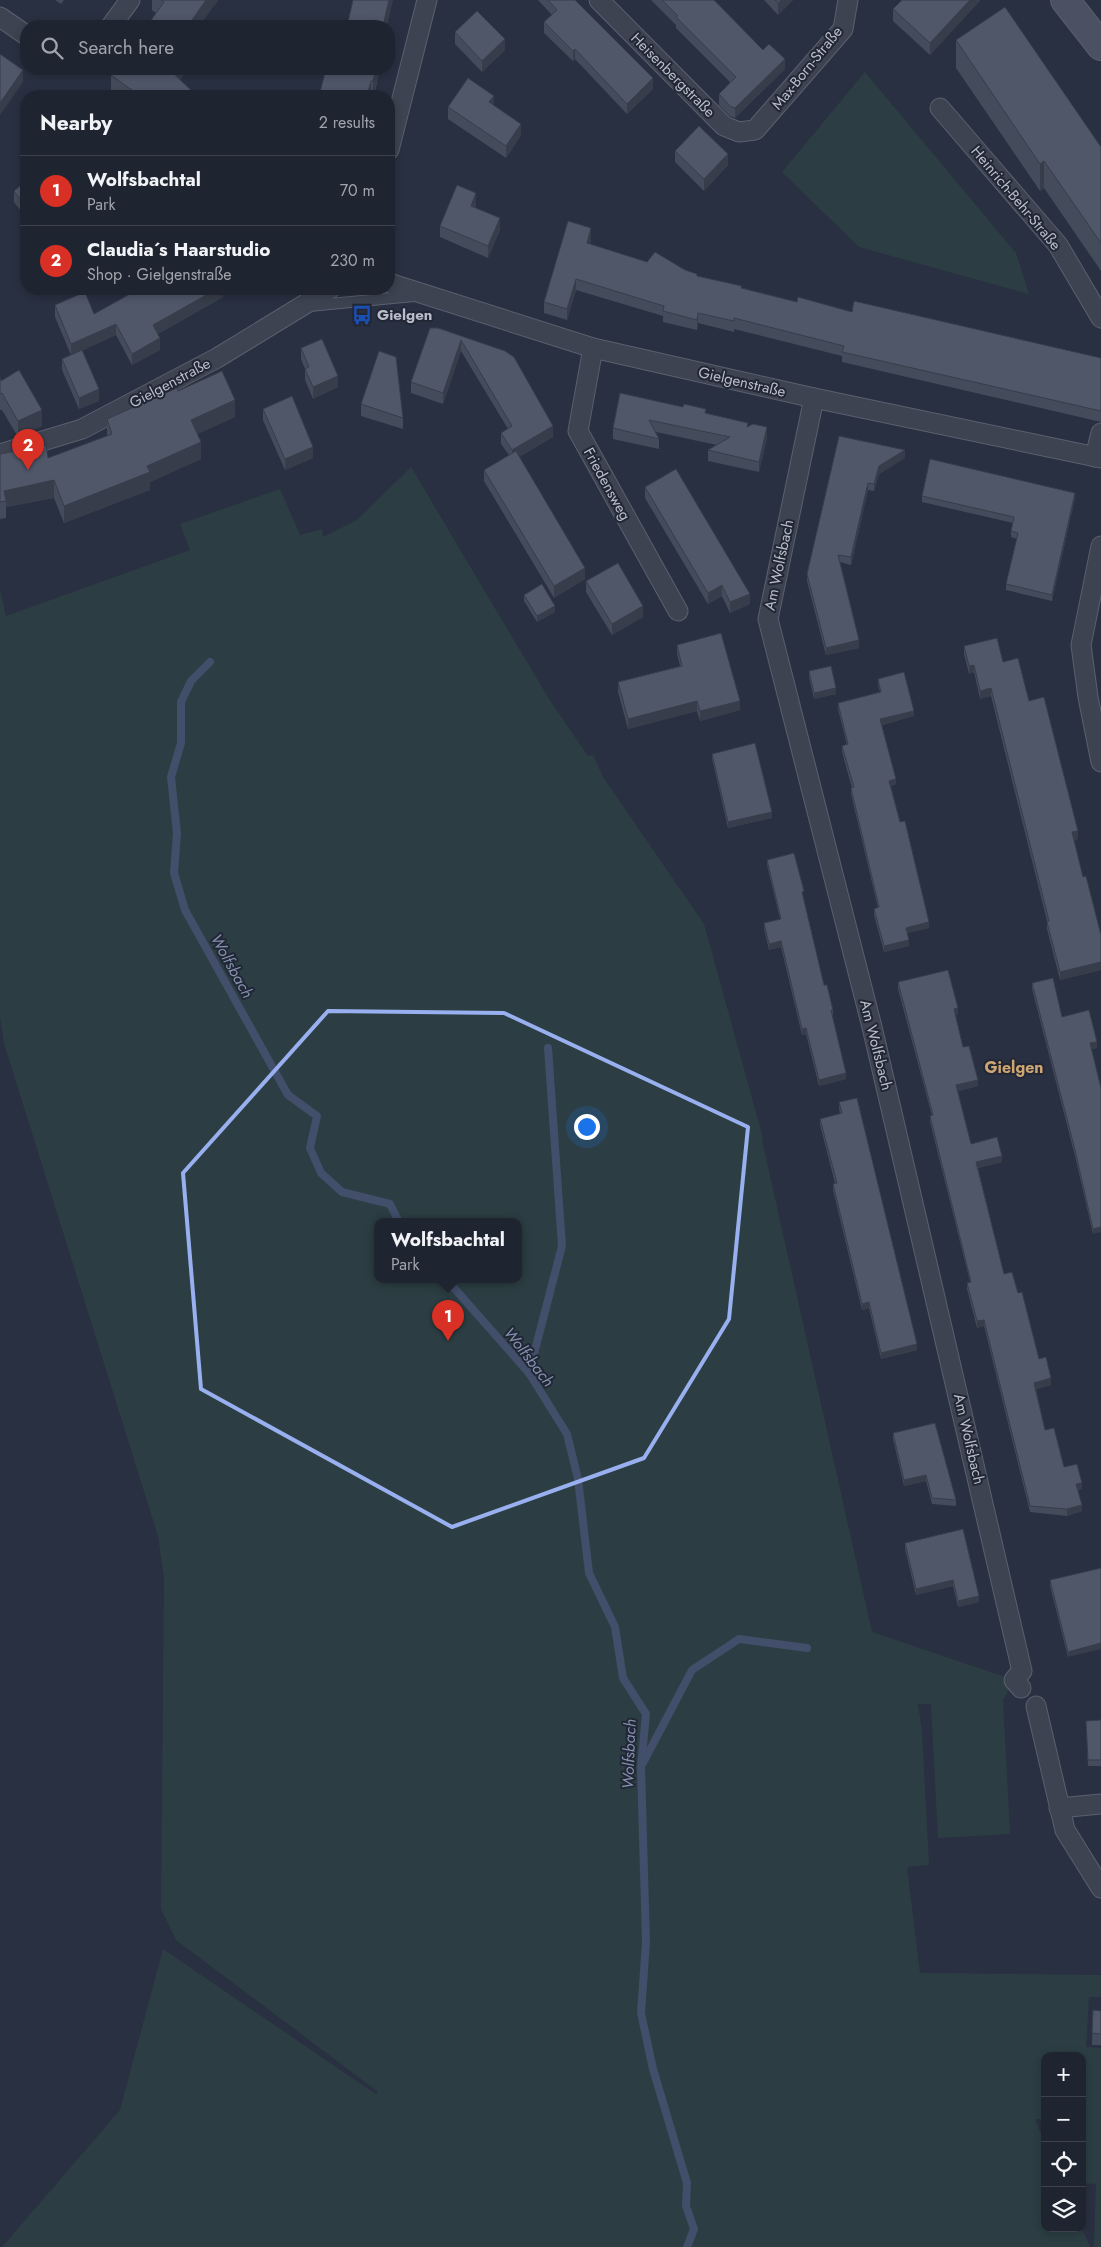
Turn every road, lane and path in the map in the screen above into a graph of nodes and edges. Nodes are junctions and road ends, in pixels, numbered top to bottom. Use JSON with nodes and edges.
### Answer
{"nodes":[{"id":1,"x":130,"y":0,"type":"edge"},
{"id":2,"x":427,"y":0,"type":"edge"},
{"id":3,"x":599,"y":0,"type":"edge"},
{"id":4,"x":848,"y":0,"type":"edge"},
{"id":5,"x":1066,"y":0,"type":"edge"},
{"id":6,"x":0,"y":16,"type":"edge"},
{"id":7,"x":115,"y":20,"type":"edge"},
{"id":8,"x":20,"y":31,"type":"edge"},
{"id":9,"x":1101,"y":46,"type":"edge"},
{"id":10,"x":940,"y":108,"type":"dead end"},
{"id":11,"x":395,"y":126,"type":"edge"},
{"id":12,"x":755,"y":130,"type":"joint"},
{"id":13,"x":395,"y":285,"type":"edge"},
{"id":14,"x":426,"y":294,"type":"junction"},
{"id":15,"x":320,"y":295,"type":"edge"},
{"id":16,"x":303,"y":306,"type":"junction"},
{"id":17,"x":1101,"y":318,"type":"edge"},
{"id":18,"x":593,"y":348,"type":"junction"},
{"id":19,"x":814,"y":398,"type":"junction"},
{"id":20,"x":1101,"y":433,"type":"edge"},
{"id":21,"x":0,"y":454,"type":"edge"},
{"id":22,"x":1098,"y":458,"type":"edge"},
{"id":23,"x":1101,"y":546,"type":"edge"},
{"id":24,"x":678,"y":610,"type":"dead end"},
{"id":25,"x":1101,"y":762,"type":"edge"},
{"id":26,"x":1020,"y":1688,"type":"dead end"},
{"id":27,"x":1036,"y":1706,"type":"dead end"},
{"id":28,"x":1101,"y":1804,"type":"edge"},
{"id":29,"x":1059,"y":1808,"type":"junction"},
{"id":30,"x":1101,"y":1888,"type":"edge"}],
"edges":[{"from":1,"to":7,"type":"street"},
{"from":2,"to":11,"type":"street"},
{"from":3,"to":12,"type":"street","name":"Heisenbergstraße"},
{"from":4,"to":12,"type":"street","name":"Max-Born-Straße"},
{"from":5,"to":9,"type":"main road"},
{"from":6,"to":8,"type":"street"},
{"from":10,"to":17,"type":"street","name":"Heinrich-Behr-Straße"},
{"from":13,"to":14,"type":"street","name":"Gielgenstraße"},
{"from":14,"to":16,"type":"lane"},
{"from":14,"to":18,"type":"street","name":"Gielgenstraße"},
{"from":15,"to":16,"type":"street","name":"Gielgenstraße"},
{"from":16,"to":21,"type":"street","name":"Gielgenstraße"},
{"from":18,"to":19,"type":"street","name":"Gielgenstraße"},
{"from":18,"to":24,"type":"street","name":"Friedensweg"},
{"from":19,"to":22,"type":"street","name":"Gielgenstraße"},
{"from":19,"to":26,"type":"street","name":"Am Wolfsbach"},
{"from":20,"to":22,"type":"street"},
{"from":23,"to":25,"type":"street"},
{"from":27,"to":29,"type":"street"},
{"from":28,"to":29,"type":"street"},
{"from":29,"to":30,"type":"street"}]}
